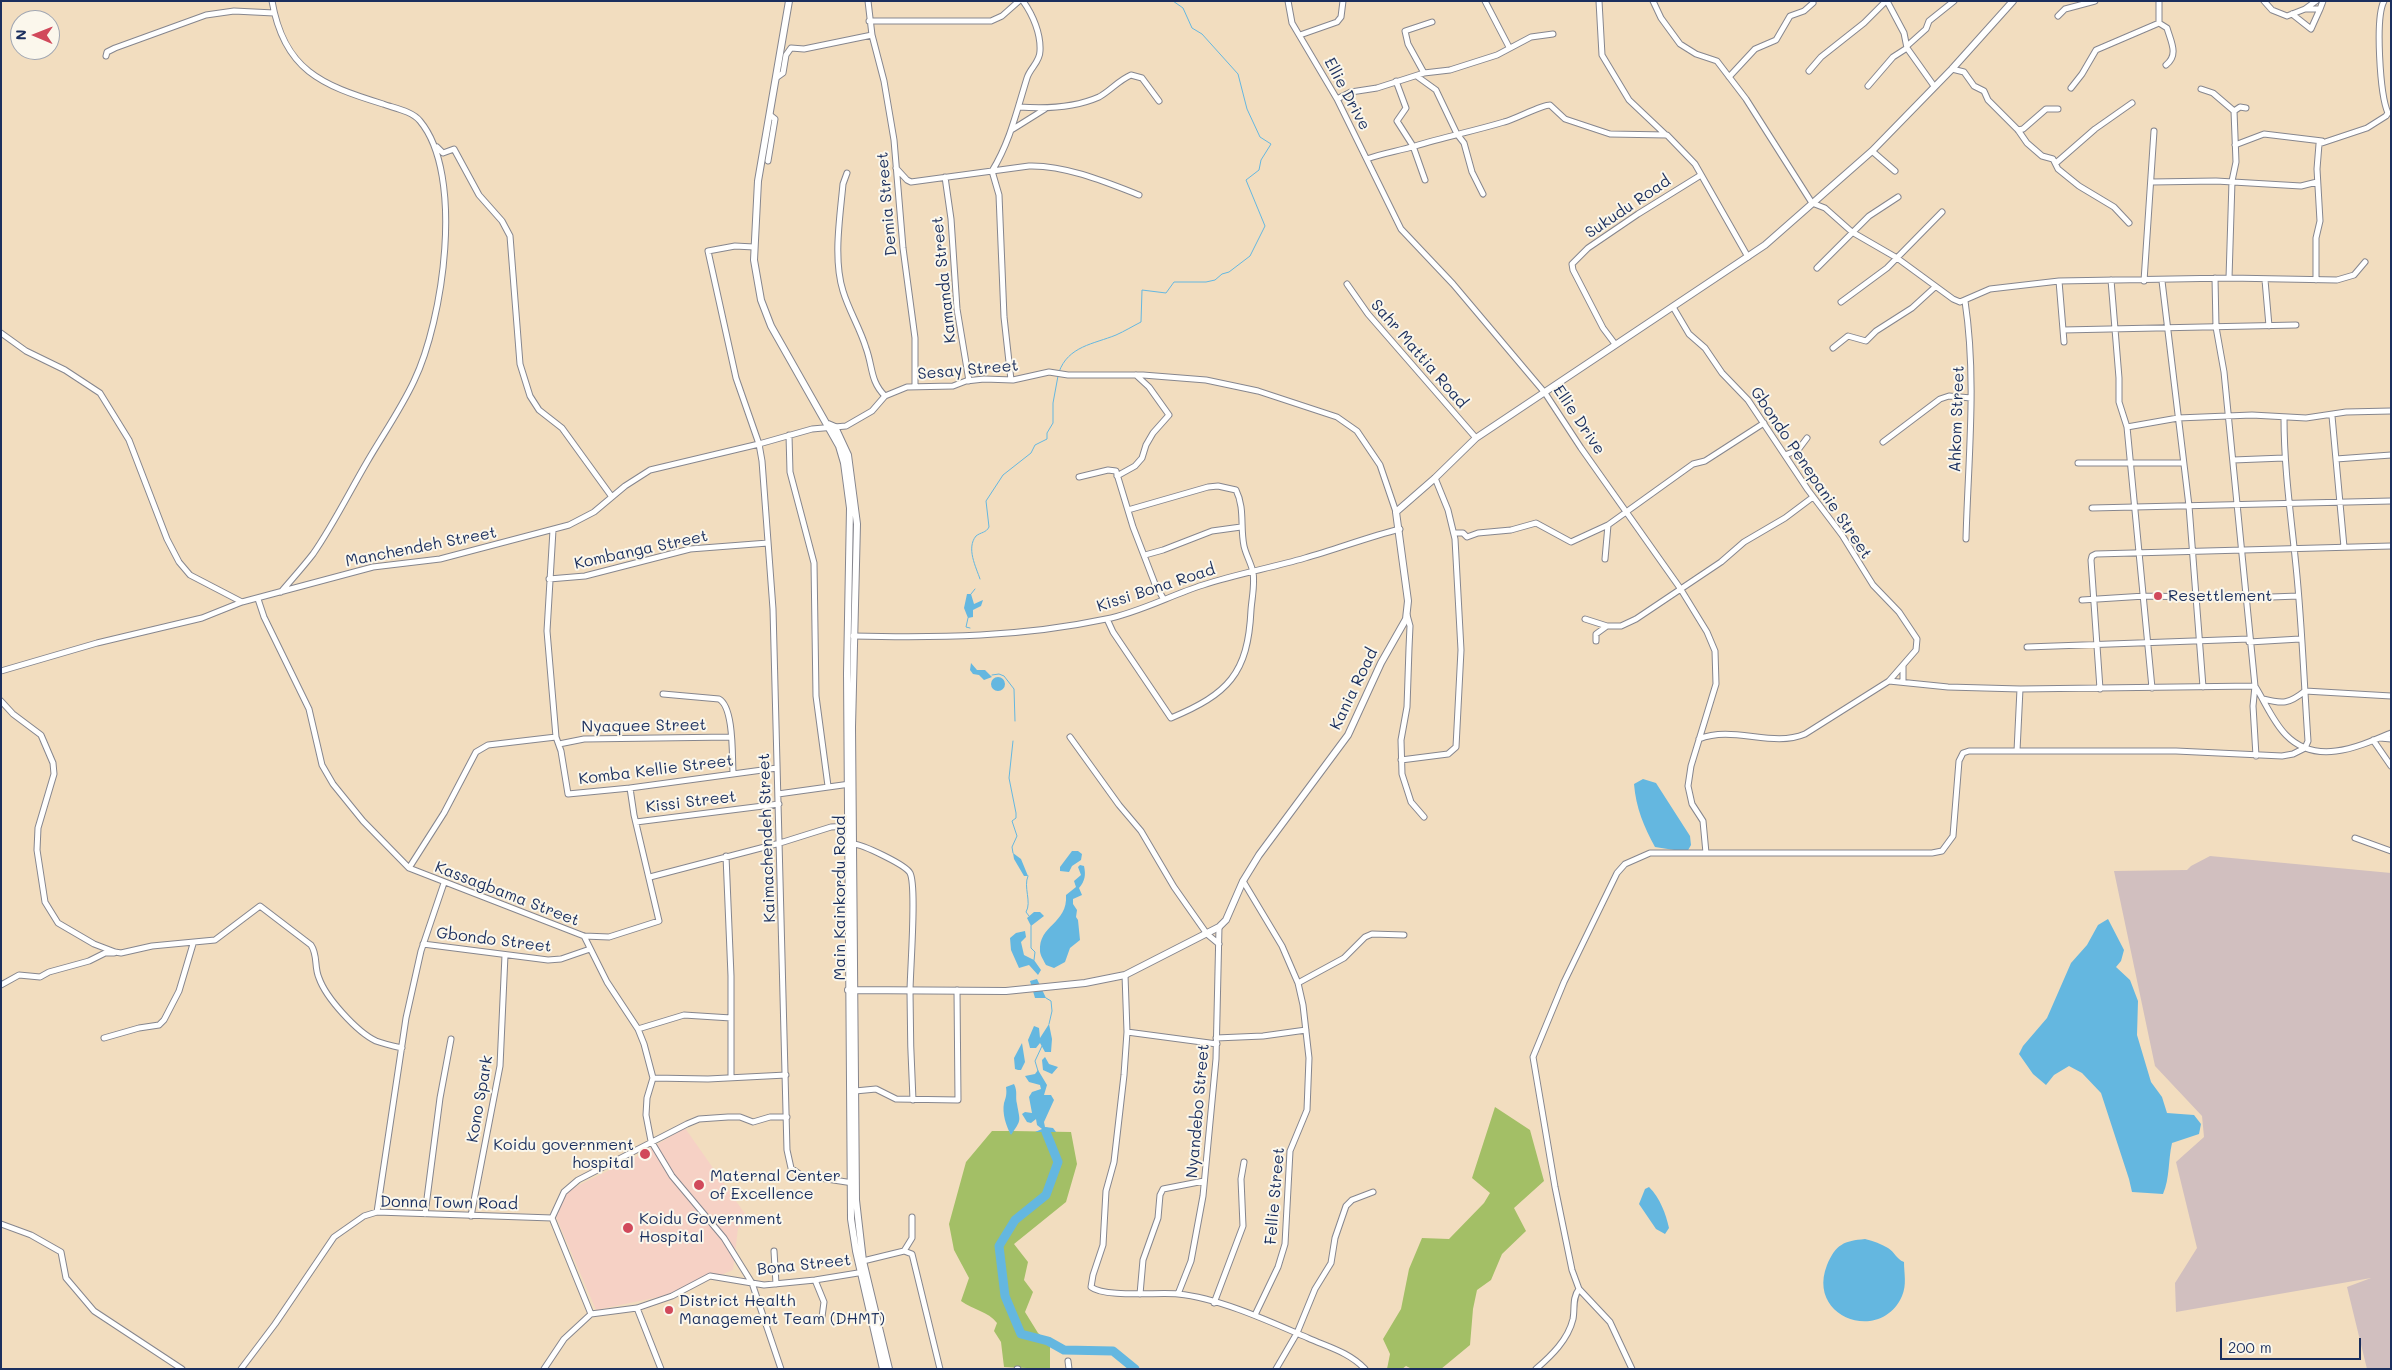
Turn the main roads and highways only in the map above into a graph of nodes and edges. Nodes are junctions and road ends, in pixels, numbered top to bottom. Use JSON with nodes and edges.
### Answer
{"nodes":[{"id":1,"x":788,"y":1,"type":"edge"},
{"id":2,"x":2013,"y":1,"type":"edge"},
{"id":3,"x":850,"y":624,"type":"junction"},
{"id":4,"x":849,"y":673,"type":"junction"},
{"id":5,"x":850,"y":826,"type":"junction"},
{"id":6,"x":851,"y":892,"type":"junction"},
{"id":7,"x":851,"y":990,"type":"junction"},
{"id":8,"x":852,"y":1058,"type":"junction"},
{"id":9,"x":853,"y":1136,"type":"junction"},
{"id":10,"x":853,"y":1183,"type":"junction"},
{"id":11,"x":864,"y":1272,"type":"junction"},
{"id":12,"x":883,"y":1369,"type":"edge"},
{"id":13,"x":889,"y":1369,"type":"edge"}],
"edges":[{"from":1,"to":3,"type":"main road"},
{"from":2,"to":7,"type":"main road","name":"Kania Road"},
{"from":3,"to":4,"type":"main road"},
{"from":3,"to":4,"type":"main road"},
{"from":4,"to":5,"type":"main road"},
{"from":5,"to":6,"type":"main road"},
{"from":5,"to":6,"type":"main road","name":"Main Kainkordu Road"},
{"from":6,"to":7,"type":"main road","name":"Main Kainkordu Road"},
{"from":7,"to":8,"type":"main road","name":"Main Kainkordu Road"},
{"from":8,"to":9,"type":"main road"},
{"from":8,"to":9,"type":"main road"},
{"from":9,"to":10,"type":"main road"},
{"from":10,"to":11,"type":"main road"},
{"from":10,"to":11,"type":"main road"},
{"from":11,"to":12,"type":"main road"},
{"from":11,"to":13,"type":"main road"}]}
